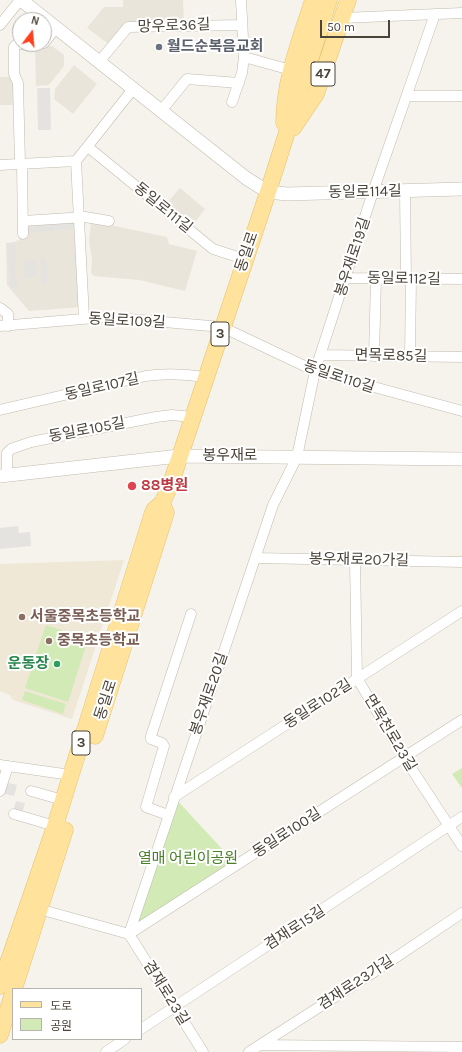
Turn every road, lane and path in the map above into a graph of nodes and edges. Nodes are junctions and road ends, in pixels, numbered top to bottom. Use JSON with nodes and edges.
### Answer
{"nodes":[{"id":1,"x":20,"y":0,"type":"edge"},
{"id":2,"x":241,"y":0,"type":"edge"},
{"id":3,"x":313,"y":0,"type":"edge"},
{"id":4,"x":329,"y":0,"type":"edge"},
{"id":5,"x":348,"y":0,"type":"edge"},
{"id":6,"x":462,"y":13,"type":"edge"},
{"id":7,"x":435,"y":14,"type":"junction"},
{"id":8,"x":342,"y":18,"type":"junction"},
{"id":9,"x":242,"y":24,"type":"junction"},
{"id":10,"x":0,"y":25,"type":"edge"},
{"id":11,"x":56,"y":28,"type":"junction"},
{"id":12,"x":52,"y":33,"type":"edge"},
{"id":13,"x":14,"y":52,"type":"edge"},
{"id":14,"x":244,"y":58,"type":"junction"},
{"id":15,"x":98,"y":62,"type":"junction"},
{"id":16,"x":291,"y":70,"type":"junction"},
{"id":17,"x":239,"y":83,"type":"junction"},
{"id":18,"x":133,"y":89,"type":"junction"},
{"id":19,"x":407,"y":96,"type":"junction"},
{"id":20,"x":462,"y":96,"type":"edge"},
{"id":21,"x":232,"y":102,"type":"dead end"},
{"id":22,"x":161,"y":111,"type":"junction"},
{"id":23,"x":284,"y":141,"type":"junction"},
{"id":24,"x":88,"y":147,"type":"junction"},
{"id":25,"x":76,"y":161,"type":"junction"},
{"id":26,"x":21,"y":164,"type":"junction"},
{"id":27,"x":0,"y":165,"type":"edge"},
{"id":28,"x":462,"y":189,"type":"edge"},
{"id":29,"x":405,"y":191,"type":"junction"},
{"id":30,"x":268,"y":192,"type":"junction"},
{"id":31,"x":374,"y":192,"type":"junction"},
{"id":32,"x":79,"y":218,"type":"junction"},
{"id":33,"x":109,"y":221,"type":"dead end"},
{"id":34,"x":23,"y":222,"type":"junction"},
{"id":35,"x":23,"y":234,"type":"dead end"},
{"id":36,"x":244,"y":259,"type":"junction"},
{"id":37,"x":346,"y":278,"type":"junction"},
{"id":38,"x":376,"y":278,"type":"junction"},
{"id":39,"x":409,"y":279,"type":"junction"},
{"id":40,"x":462,"y":279,"type":"edge"},
{"id":41,"x":0,"y":308,"type":"edge"},
{"id":42,"x":84,"y":318,"type":"junction"},
{"id":43,"x":4,"y":326,"type":"edge"},
{"id":44,"x":222,"y":327,"type":"junction"},
{"id":45,"x":321,"y":355,"type":"junction"},
{"id":46,"x":374,"y":356,"type":"junction"},
{"id":47,"x":410,"y":357,"type":"junction"},
{"id":48,"x":462,"y":357,"type":"edge"},
{"id":49,"x":315,"y":371,"type":"junction"},
{"id":50,"x":205,"y":377,"type":"junction"},
{"id":51,"x":0,"y":410,"type":"edge"},
{"id":52,"x":462,"y":411,"type":"edge"},
{"id":53,"x":192,"y":417,"type":"junction"},
{"id":54,"x":179,"y":456,"type":"junction"},
{"id":55,"x":297,"y":457,"type":"junction"},
{"id":56,"x":462,"y":459,"type":"edge"},
{"id":57,"x":4,"y":475,"type":"edge"},
{"id":58,"x":162,"y":503,"type":"junction"},
{"id":59,"x":255,"y":558,"type":"junction"},
{"id":60,"x":355,"y":560,"type":"junction"},
{"id":61,"x":462,"y":562,"type":"edge"},
{"id":62,"x":462,"y":611,"type":"edge"},
{"id":63,"x":191,"y":614,"type":"dead end"},
{"id":64,"x":357,"y":678,"type":"junction"},
{"id":65,"x":462,"y":720,"type":"edge"},
{"id":66,"x":404,"y":757,"type":"junction"},
{"id":67,"x":4,"y":765,"type":"edge"},
{"id":68,"x":71,"y":775,"type":"junction"},
{"id":69,"x":0,"y":790,"type":"edge"},
{"id":70,"x":31,"y":791,"type":"dead end"},
{"id":71,"x":174,"y":797,"type":"junction"},
{"id":72,"x":63,"y":800,"type":"junction"},
{"id":73,"x":14,"y":814,"type":"dead end"},
{"id":74,"x":168,"y":815,"type":"junction"},
{"id":75,"x":462,"y":817,"type":"edge"},
{"id":76,"x":55,"y":826,"type":"junction"},
{"id":77,"x":448,"y":826,"type":"junction"},
{"id":78,"x":462,"y":846,"type":"edge"},
{"id":79,"x":39,"y":909,"type":"junction"},
{"id":80,"x":462,"y":913,"type":"edge"},
{"id":81,"x":130,"y":934,"type":"junction"},
{"id":82,"x":1,"y":978,"type":"edge"},
{"id":83,"x":14,"y":988,"type":"edge"},
{"id":84,"x":12,"y":996,"type":"edge"},
{"id":85,"x":175,"y":1007,"type":"junction"},
{"id":86,"x":142,"y":1028,"type":"edge"},
{"id":87,"x":0,"y":1035,"type":"edge"},
{"id":88,"x":124,"y":1040,"type":"edge"},
{"id":89,"x":260,"y":1045,"type":"junction"},
{"id":90,"x":462,"y":1047,"type":"edge"},
{"id":91,"x":106,"y":1052,"type":"edge"},
{"id":92,"x":203,"y":1052,"type":"edge"},
{"id":93,"x":249,"y":1052,"type":"edge"}],
"edges":[{"from":1,"to":10,"type":"street"},
{"from":1,"to":11,"type":"street"},
{"from":2,"to":9,"type":"street"},
{"from":3,"to":16,"type":"main road"},
{"from":4,"to":23,"type":"main road","name":"동일로","number":"3"},
{"from":5,"to":8,"type":"main road","number":"47"},
{"from":6,"to":7,"type":"street"},
{"from":7,"to":8,"type":"street"},
{"from":7,"to":19,"type":"street","name":"봉우재로19길"},
{"from":8,"to":23,"type":"main road","number":"47"},
{"from":9,"to":14,"type":"street"},
{"from":9,"to":15,"type":"street","name":"망우로36길"},
{"from":11,"to":12,"type":"street"},
{"from":11,"to":15,"type":"street"},
{"from":13,"to":26,"type":"street"},
{"from":14,"to":16,"type":"street"},
{"from":14,"to":17,"type":"street"},
{"from":15,"to":18,"type":"street"},
{"from":16,"to":23,"type":"main road"},
{"from":17,"to":21,"type":"street"},
{"from":17,"to":22,"type":"street"},
{"from":18,"to":22,"type":"street"},
{"from":18,"to":24,"type":"street"},
{"from":19,"to":20,"type":"street"},
{"from":19,"to":31,"type":"street","name":"봉우재로19길"},
{"from":22,"to":30,"type":"street"},
{"from":23,"to":30,"type":"main road","name":"동일로","number":"3"},
{"from":24,"to":25,"type":"street"},
{"from":24,"to":36,"type":"street","name":"동일로111길"},
{"from":25,"to":26,"type":"street"},
{"from":25,"to":32,"type":"street"},
{"from":26,"to":27,"type":"street"},
{"from":26,"to":34,"type":"street"},
{"from":28,"to":29,"type":"street","name":"동일로114길"},
{"from":29,"to":31,"type":"street","name":"동일로114길"},
{"from":29,"to":39,"type":"street"},
{"from":30,"to":31,"type":"street","name":"동일로114길"},
{"from":30,"to":36,"type":"main road","name":"동일로","number":"3"},
{"from":31,"to":37,"type":"street","name":"봉우재로19길"},
{"from":32,"to":33,"type":"street"},
{"from":32,"to":34,"type":"street"},
{"from":32,"to":42,"type":"street"},
{"from":34,"to":35,"type":"street"},
{"from":36,"to":44,"type":"main road","name":"동일로","number":"3"},
{"from":37,"to":38,"type":"street","name":"동일로112길"},
{"from":37,"to":45,"type":"street","name":"봉우재로19길"},
{"from":38,"to":39,"type":"street","name":"동일로112길"},
{"from":38,"to":46,"type":"street"},
{"from":39,"to":40,"type":"street","name":"동일로112길"},
{"from":39,"to":47,"type":"street"},
{"from":41,"to":43,"type":"street","name":"동일로109길"},
{"from":42,"to":43,"type":"street","name":"동일로109길"},
{"from":42,"to":44,"type":"street","name":"동일로109길"},
{"from":44,"to":49,"type":"street","name":"동일로110길"},
{"from":44,"to":50,"type":"main road","name":"동일로","number":"3"},
{"from":45,"to":46,"type":"street","name":"면목로85길"},
{"from":45,"to":49,"type":"street","name":"봉우재로19길"},
{"from":46,"to":47,"type":"street","name":"면목로85길"},
{"from":47,"to":48,"type":"street","name":"면목로85길"},
{"from":49,"to":52,"type":"street","name":"동일로110길"},
{"from":49,"to":55,"type":"street","name":"봉우재로19길"},
{"from":50,"to":51,"type":"street","name":"동일로107길"},
{"from":50,"to":53,"type":"main road","name":"동일로","number":"3"},
{"from":53,"to":54,"type":"main road","name":"동일로","number":"3"},
{"from":53,"to":57,"type":"street","name":"동일로105길"},
{"from":54,"to":55,"type":"street","name":"봉우재로"},
{"from":54,"to":57,"type":"street","name":"봉우재로"},
{"from":54,"to":58,"type":"main road","name":"동일로","number":"3"},
{"from":55,"to":56,"type":"street","name":"봉우재로"},
{"from":55,"to":59,"type":"street","name":"봉우재로20길"},
{"from":58,"to":68,"type":"main road","name":"동일로","number":"3"},
{"from":58,"to":79,"type":"main road","name":"동일로","number":"3"},
{"from":59,"to":60,"type":"street","name":"봉우재로20가길"},
{"from":59,"to":71,"type":"street","name":"봉우재로20길"},
{"from":60,"to":61,"type":"street","name":"봉우재로20가길"},
{"from":60,"to":64,"type":"street","name":"면목천로23길"},
{"from":62,"to":64,"type":"street","name":"동일로102길"},
{"from":63,"to":74,"type":"street"},
{"from":64,"to":66,"type":"street","name":"면목천로23길"},
{"from":64,"to":71,"type":"street","name":"동일로102길"},
{"from":65,"to":66,"type":"street","name":"동일로100길"},
{"from":66,"to":77,"type":"street","name":"면목천로23길"},
{"from":66,"to":81,"type":"street","name":"동일로100길"},
{"from":67,"to":68,"type":"street"},
{"from":67,"to":69,"type":"street"},
{"from":68,"to":72,"type":"main road","name":"동일로","number":"3"},
{"from":70,"to":72,"type":"street"},
{"from":71,"to":74,"type":"street","name":"봉우재로20길"},
{"from":72,"to":76,"type":"main road","name":"동일로","number":"3"},
{"from":73,"to":76,"type":"street"},
{"from":74,"to":81,"type":"street","name":"봉우재로20길"},
{"from":75,"to":77,"type":"street","name":"겸재로15길"},
{"from":76,"to":82,"type":"main road","name":"동일로","number":"3"},
{"from":77,"to":78,"type":"street","name":"면목천로23길"},
{"from":77,"to":85,"type":"street","name":"겸재로15길"},
{"from":79,"to":81,"type":"street"},
{"from":79,"to":83,"type":"main road","name":"동일로","number":"3"},
{"from":80,"to":89,"type":"street","name":"겸재로23가길"},
{"from":81,"to":85,"type":"street","name":"겸재로23길"},
{"from":84,"to":87,"type":"main road"},
{"from":85,"to":86,"type":"street","name":"겸재로15길"},
{"from":85,"to":92,"type":"street","name":"겸재로23길"},
{"from":88,"to":91,"type":"street"},
{"from":89,"to":90,"type":"street"},
{"from":89,"to":93,"type":"street","name":"겸재로23가길"}]}
